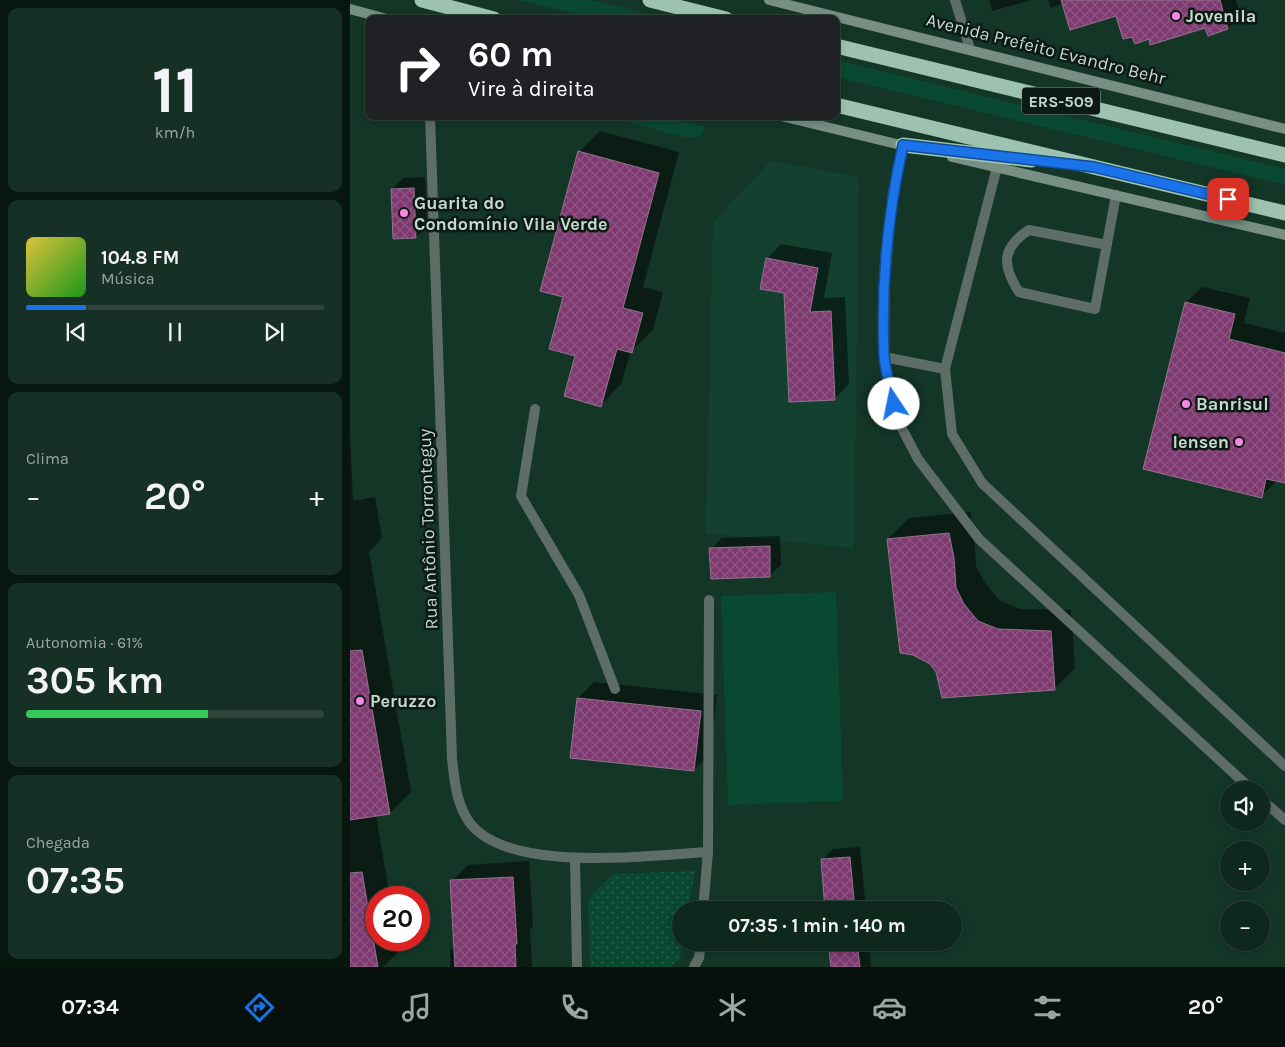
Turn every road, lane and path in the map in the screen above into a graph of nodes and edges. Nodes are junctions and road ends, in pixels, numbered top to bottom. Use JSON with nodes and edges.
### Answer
{"nodes":[{"id":1,"x":422,"y":0,"type":"edge"},
{"id":2,"x":650,"y":0,"type":"edge"},
{"id":3,"x":769,"y":0,"type":"edge"},
{"id":4,"x":955,"y":0,"type":"edge"},
{"id":5,"x":350,"y":9,"type":"edge"},
{"id":6,"x":371,"y":15,"type":"edge"},
{"id":7,"x":479,"y":15,"type":"edge"},
{"id":8,"x":710,"y":15,"type":"edge"},
{"id":9,"x":831,"y":15,"type":"edge"},
{"id":10,"x":840,"y":17,"type":"edge"},
{"id":11,"x":840,"y":47,"type":"edge"},
{"id":12,"x":970,"y":49,"type":"junction"},
{"id":13,"x":840,"y":106,"type":"edge"},
{"id":14,"x":430,"y":120,"type":"edge"},
{"id":15,"x":798,"y":120,"type":"edge"},
{"id":16,"x":1285,"y":129,"type":"edge"},
{"id":17,"x":903,"y":145,"type":"junction"},
{"id":18,"x":1285,"y":156,"type":"edge"},
{"id":19,"x":997,"y":167,"type":"junction"},
{"id":20,"x":1094,"y":167,"type":"junction"},
{"id":21,"x":1116,"y":195,"type":"junction"},
{"id":22,"x":1285,"y":213,"type":"edge"},
{"id":23,"x":1285,"y":235,"type":"edge"},
{"id":24,"x":1107,"y":245,"type":"junction"},
{"id":25,"x":884,"y":356,"type":"junction"},
{"id":26,"x":945,"y":369,"type":"junction"},
{"id":27,"x":535,"y":409,"type":"dead end"},
{"id":28,"x":709,"y":600,"type":"dead end"},
{"id":29,"x":615,"y":689,"type":"dead end"},
{"id":30,"x":1285,"y":766,"type":"edge"},
{"id":31,"x":1242,"y":781,"type":"edge"},
{"id":32,"x":1270,"y":807,"type":"edge"},
{"id":33,"x":1285,"y":820,"type":"edge"},
{"id":34,"x":708,"y":852,"type":"junction"},
{"id":35,"x":575,"y":858,"type":"junction"},
{"id":36,"x":705,"y":901,"type":"edge"},
{"id":37,"x":700,"y":951,"type":"edge"},
{"id":38,"x":577,"y":967,"type":"edge"},
{"id":39,"x":694,"y":967,"type":"edge"}],
"edges":[{"from":1,"to":7,"type":"highway"},
{"from":2,"to":8,"type":"highway"},
{"from":3,"to":9,"type":"main road","name":"Avenida Prefeito Evandro Behr","number":"ERS-509"},
{"from":4,"to":12,"type":"street"},
{"from":5,"to":6,"type":"main road"},
{"from":10,"to":12,"type":"main road","name":"Avenida Prefeito Evandro Behr","number":"ERS-509"},
{"from":11,"to":18,"type":"highway","number":"ERS-509"},
{"from":12,"to":16,"type":"main road","name":"Avenida Prefeito Evandro Behr","number":"ERS-509"},
{"from":13,"to":20,"type":"highway"},
{"from":14,"to":35,"type":"street","name":"Rua Antônio Torronteguy"},
{"from":15,"to":17,"type":"main road"},
{"from":17,"to":19,"type":"main road"},
{"from":17,"to":20,"type":"highway"},
{"from":17,"to":25,"type":"street"},
{"from":19,"to":21,"type":"main road"},
{"from":19,"to":26,"type":"street"},
{"from":20,"to":22,"type":"highway"},
{"from":21,"to":23,"type":"main road"},
{"from":21,"to":24,"type":"street"},
{"from":24,"to":24,"type":"street"},
{"from":25,"to":26,"type":"street"},
{"from":25,"to":31,"type":"street"},
{"from":26,"to":30,"type":"street"},
{"from":27,"to":29,"type":"street"},
{"from":28,"to":34,"type":"street"},
{"from":32,"to":33,"type":"street"},
{"from":34,"to":35,"type":"street","name":"Rua Antônio Torronteguy"},
{"from":34,"to":36,"type":"street"},
{"from":35,"to":38,"type":"street"},
{"from":37,"to":39,"type":"street"}]}
